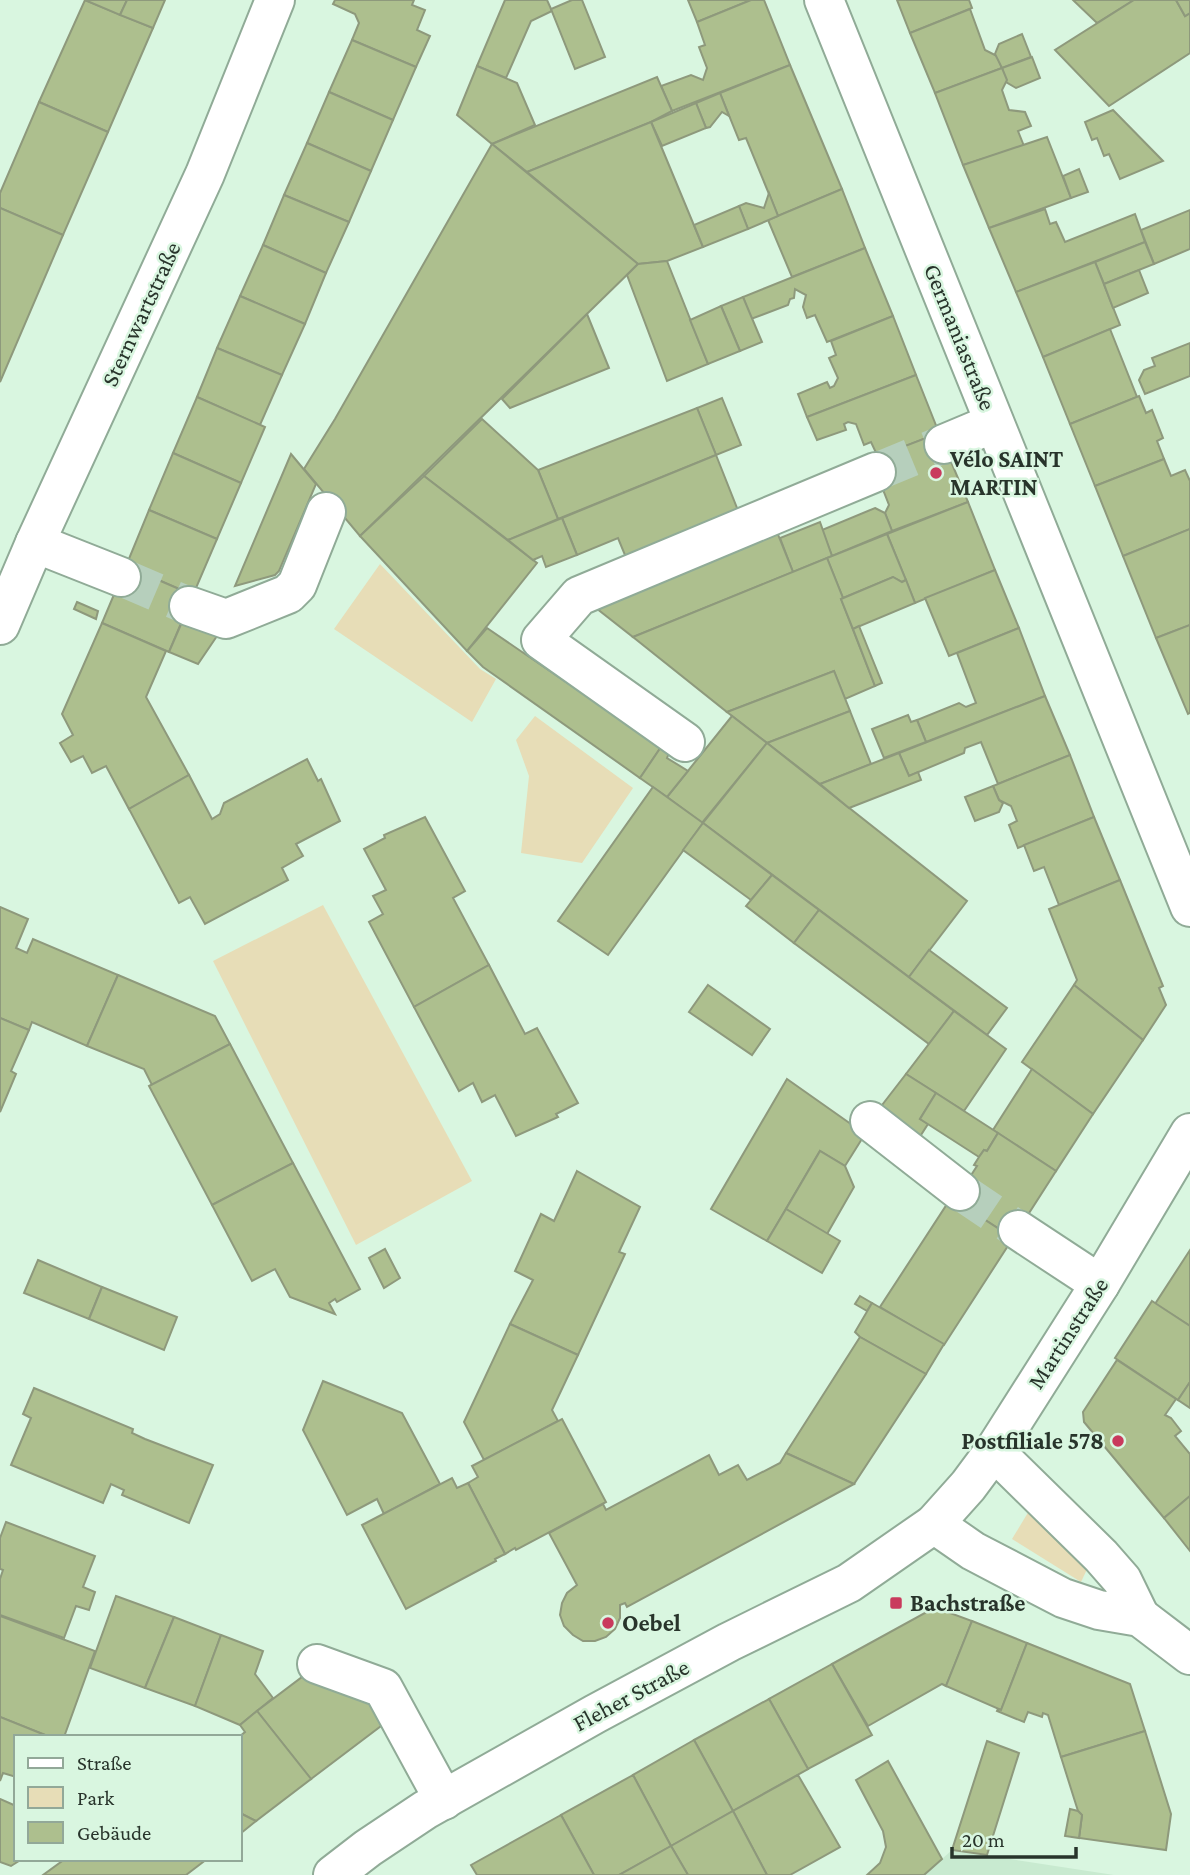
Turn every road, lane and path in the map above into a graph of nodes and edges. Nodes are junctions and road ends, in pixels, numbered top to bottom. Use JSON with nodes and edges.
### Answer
{"nodes":[{"id":1,"x":275,"y":0,"type":"edge"},
{"id":2,"x":824,"y":0,"type":"edge"},
{"id":3,"x":994,"y":423,"type":"junction"},
{"id":4,"x":944,"y":444,"type":"tunnel mouth"},
{"id":5,"x":876,"y":472,"type":"tunnel mouth"},
{"id":6,"x":326,"y":512,"type":"dead end"},
{"id":7,"x":35,"y":543,"type":"junction"},
{"id":8,"x":121,"y":578,"type":"tunnel mouth"},
{"id":9,"x":189,"y":606,"type":"tunnel mouth"},
{"id":10,"x":0,"y":625,"type":"edge"},
{"id":11,"x":685,"y":742,"type":"dead end"},
{"id":12,"x":1190,"y":907,"type":"edge"},
{"id":13,"x":870,"y":1121,"type":"dead end"},
{"id":14,"x":1190,"y":1133,"type":"edge"},
{"id":15,"x":960,"y":1191,"type":"tunnel mouth"},
{"id":16,"x":1018,"y":1230,"type":"tunnel mouth"},
{"id":17,"x":1100,"y":1284,"type":"junction"},
{"id":18,"x":994,"y":1451,"type":"junction"},
{"id":19,"x":933,"y":1524,"type":"junction"},
{"id":20,"x":1140,"y":1617,"type":"junction"},
{"id":21,"x":1190,"y":1655,"type":"edge"},
{"id":22,"x":317,"y":1664,"type":"dead end"},
{"id":23,"x":444,"y":1800,"type":"junction"},
{"id":24,"x":333,"y":1875,"type":"edge"}],
"edges":[{"from":1,"to":7,"type":"street","name":"Sternwartstraße"},
{"from":2,"to":3,"type":"street","name":"Germaniastraße"},
{"from":3,"to":4,"type":"street"},
{"from":3,"to":12,"type":"street","name":"Germaniastraße"},
{"from":5,"to":11,"type":"street"},
{"from":6,"to":9,"type":"street"},
{"from":7,"to":8,"type":"street"},
{"from":7,"to":10,"type":"street","name":"Sternwartstraße"},
{"from":13,"to":15,"type":"street"},
{"from":14,"to":17,"type":"street","name":"Martinstraße"},
{"from":16,"to":17,"type":"street"},
{"from":17,"to":18,"type":"street","name":"Martinstraße"},
{"from":18,"to":19,"type":"street","name":"Martinstraße"},
{"from":18,"to":20,"type":"street"},
{"from":19,"to":20,"type":"street"},
{"from":19,"to":23,"type":"street","name":"Fleher Straße"},
{"from":20,"to":21,"type":"street"},
{"from":22,"to":23,"type":"street"},
{"from":23,"to":24,"type":"street","name":"Fleher Straße"}]}
